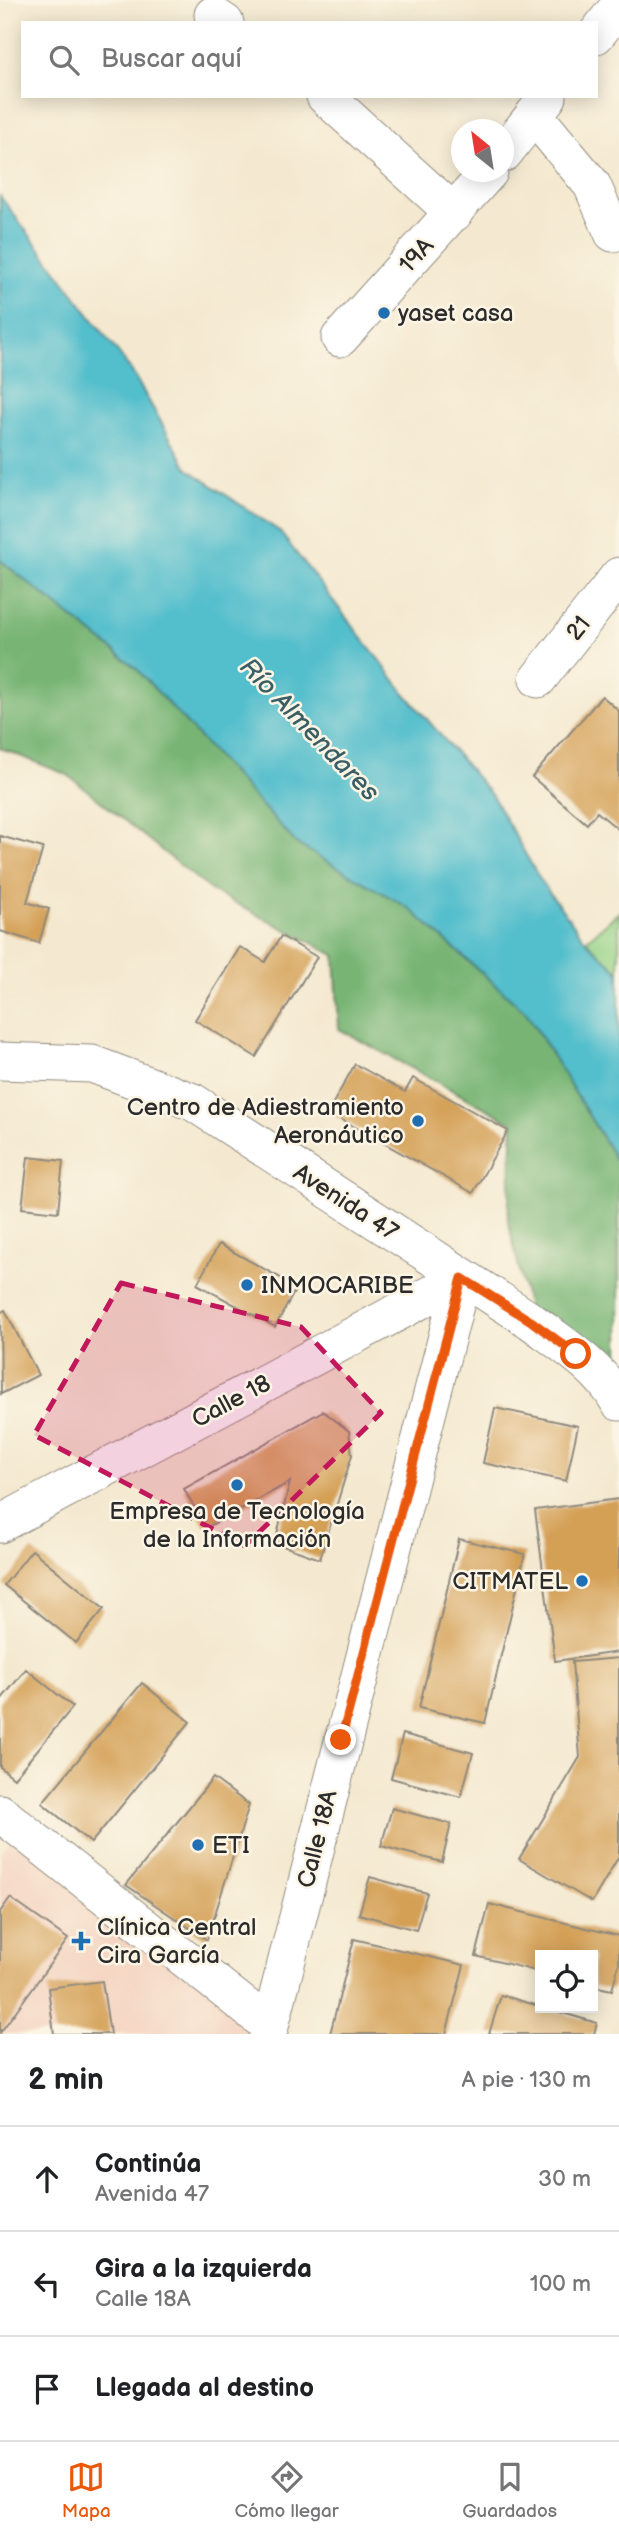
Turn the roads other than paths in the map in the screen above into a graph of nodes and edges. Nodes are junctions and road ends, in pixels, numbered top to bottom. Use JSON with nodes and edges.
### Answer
{"nodes":[{"id":1,"x":619,"y":6,"type":"edge"},
{"id":2,"x":598,"y":32,"type":"edge"},
{"id":3,"x":326,"y":98,"type":"edge"},
{"id":4,"x":541,"y":105,"type":"edge"},
{"id":5,"x":514,"y":139,"type":"edge"},
{"id":6,"x":480,"y":182,"type":"edge"},
{"id":7,"x":454,"y":213,"type":"junction"},
{"id":8,"x":613,"y":233,"type":"dead end"},
{"id":9,"x":340,"y":338,"type":"dead end"},
{"id":10,"x":619,"y":576,"type":"edge"},
{"id":11,"x":538,"y":679,"type":"dead end"},
{"id":12,"x":0,"y":1061,"type":"edge"},
{"id":13,"x":462,"y":1278,"type":"junction"},
{"id":14,"x":619,"y":1402,"type":"edge"},
{"id":15,"x":0,"y":1524,"type":"edge"},
{"id":16,"x":0,"y":1813,"type":"edge"},
{"id":17,"x":269,"y":2030,"type":"edge"}],
"edges":[{"from":1,"to":2,"type":"street"},
{"from":3,"to":7,"type":"street"},
{"from":4,"to":5,"type":"street"},
{"from":4,"to":8,"type":"street"},
{"from":6,"to":7,"type":"street","name":"19A"},
{"from":7,"to":9,"type":"street","name":"19A"},
{"from":10,"to":11,"type":"street","name":"21"},
{"from":12,"to":13,"type":"street","name":"Avenida 47"},
{"from":13,"to":14,"type":"street","name":"Avenida 47"},
{"from":13,"to":15,"type":"street","name":"Calle 18"},
{"from":13,"to":17,"type":"street","name":"Calle 18A"},
{"from":16,"to":17,"type":"street"}]}
